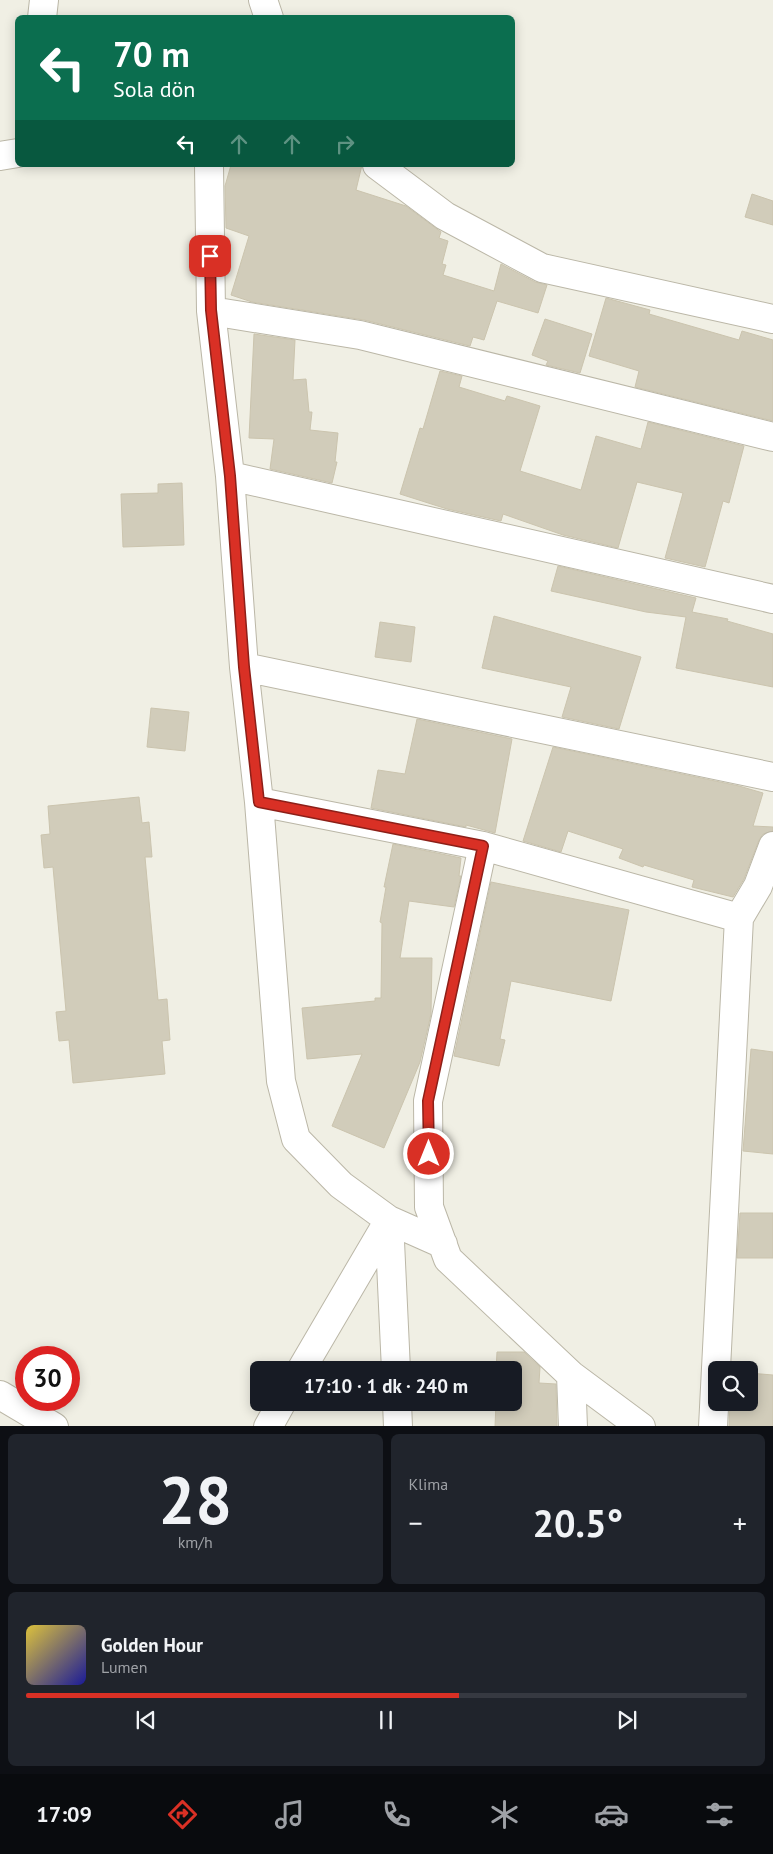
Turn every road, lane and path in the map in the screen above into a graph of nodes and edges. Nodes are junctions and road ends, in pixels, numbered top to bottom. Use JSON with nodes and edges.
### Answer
{"nodes":[{"id":1,"x":44,"y":0,"type":"edge"},
{"id":2,"x":263,"y":0,"type":"edge"},
{"id":3,"x":42,"y":15,"type":"edge"},
{"id":4,"x":268,"y":15,"type":"edge"},
{"id":5,"x":15,"y":154,"type":"edge"},
{"id":6,"x":0,"y":156,"type":"edge"},
{"id":7,"x":209,"y":167,"type":"edge"},
{"id":8,"x":380,"y":167,"type":"edge"},
{"id":9,"x":211,"y":310,"type":"junction"},
{"id":10,"x":773,"y":318,"type":"edge"},
{"id":11,"x":773,"y":437,"type":"edge"},
{"id":12,"x":230,"y":476,"type":"junction"},
{"id":13,"x":773,"y":599,"type":"edge"},
{"id":14,"x":244,"y":667,"type":"junction"},
{"id":15,"x":773,"y":777,"type":"edge"},
{"id":16,"x":259,"y":802,"type":"junction"},
{"id":17,"x":483,"y":846,"type":"junction"},
{"id":18,"x":773,"y":846,"type":"edge"},
{"id":19,"x":766,"y":885,"type":"edge"},
{"id":20,"x":739,"y":918,"type":"junction"},
{"id":21,"x":389,"y":1220,"type":"junction"},
{"id":22,"x":443,"y":1244,"type":"junction"},
{"id":23,"x":306,"y":1361,"type":"edge"},
{"id":24,"x":396,"y":1361,"type":"edge"},
{"id":25,"x":571,"y":1375,"type":"junction"},
{"id":26,"x":0,"y":1395,"type":"edge"},
{"id":27,"x":277,"y":1411,"type":"edge"},
{"id":28,"x":397,"y":1411,"type":"edge"},
{"id":29,"x":54,"y":1426,"type":"edge"},
{"id":30,"x":268,"y":1426,"type":"edge"},
{"id":31,"x":398,"y":1426,"type":"edge"},
{"id":32,"x":573,"y":1426,"type":"edge"},
{"id":33,"x":641,"y":1426,"type":"edge"},
{"id":34,"x":713,"y":1426,"type":"edge"}],
"edges":[{"from":1,"to":3,"type":"street"},
{"from":2,"to":4,"type":"street"},
{"from":5,"to":6,"type":"street"},
{"from":7,"to":9,"type":"street"},
{"from":8,"to":10,"type":"street"},
{"from":9,"to":11,"type":"street"},
{"from":9,"to":12,"type":"street"},
{"from":12,"to":13,"type":"street"},
{"from":12,"to":14,"type":"street"},
{"from":14,"to":15,"type":"street"},
{"from":14,"to":16,"type":"street"},
{"from":16,"to":17,"type":"street"},
{"from":16,"to":21,"type":"street"},
{"from":17,"to":20,"type":"street"},
{"from":17,"to":22,"type":"street"},
{"from":18,"to":19,"type":"street"},
{"from":19,"to":20,"type":"street"},
{"from":20,"to":34,"type":"street"},
{"from":21,"to":22,"type":"street"},
{"from":21,"to":23,"type":"street"},
{"from":21,"to":24,"type":"street"},
{"from":22,"to":25,"type":"street"},
{"from":25,"to":32,"type":"street"},
{"from":25,"to":33,"type":"street"},
{"from":26,"to":29,"type":"street"},
{"from":27,"to":30,"type":"street"},
{"from":28,"to":31,"type":"street"}]}
